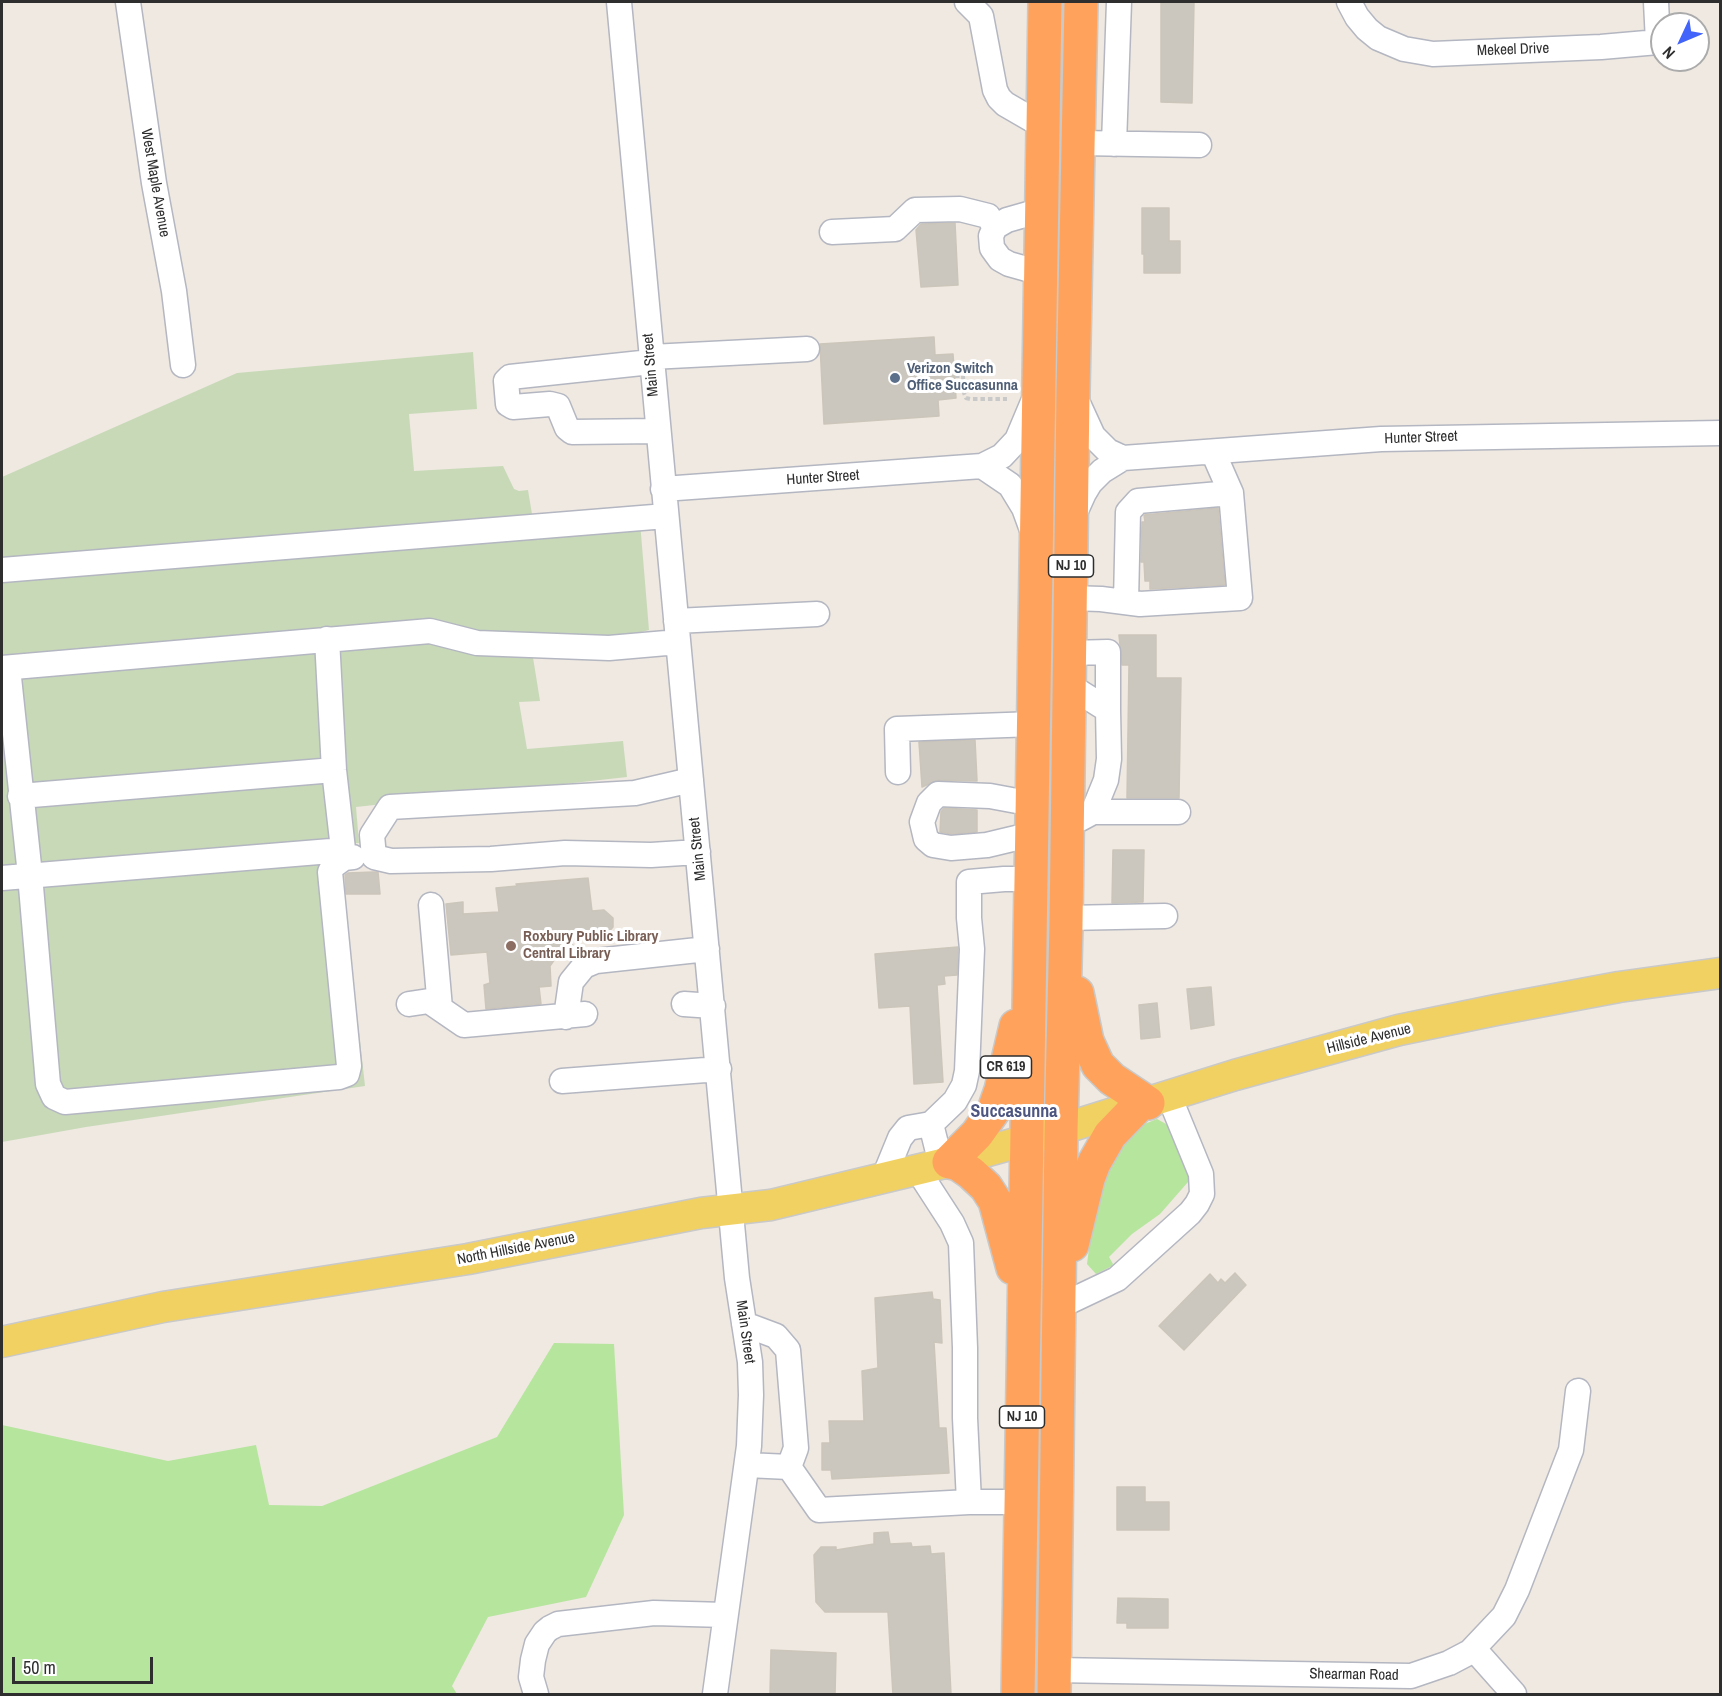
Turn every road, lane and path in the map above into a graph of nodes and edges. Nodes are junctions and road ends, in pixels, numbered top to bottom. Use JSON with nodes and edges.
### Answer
{"nodes":[{"id":1,"x":128,"y":2,"type":"edge"},
{"id":2,"x":619,"y":2,"type":"edge"},
{"id":3,"x":1045,"y":2,"type":"edge"},
{"id":4,"x":1081,"y":2,"type":"edge"},
{"id":5,"x":1119,"y":2,"type":"edge"},
{"id":6,"x":1349,"y":2,"type":"edge"},
{"id":7,"x":1656,"y":2,"type":"edge"},
{"id":8,"x":974,"y":6,"type":"edge"},
{"id":9,"x":1043,"y":126,"type":"junction"},
{"id":10,"x":1079,"y":143,"type":"junction"},
{"id":11,"x":1114,"y":144,"type":"junction"},
{"id":12,"x":1199,"y":146,"type":"dead end"},
{"id":13,"x":1042,"y":210,"type":"junction"},
{"id":14,"x":995,"y":227,"type":"junction"},
{"id":15,"x":832,"y":232,"type":"dead end"},
{"id":16,"x":1041,"y":273,"type":"junction"},
{"id":17,"x":807,"y":349,"type":"dead end"},
{"id":18,"x":651,"y":359,"type":"junction"},
{"id":19,"x":183,"y":365,"type":"dead end"},
{"id":20,"x":955,"y":376,"type":"dead end"},
{"id":21,"x":1039,"y":386,"type":"junction"},
{"id":22,"x":1073,"y":392,"type":"junction"},
{"id":23,"x":1007,"y":399,"type":"dead end"},
{"id":24,"x":658,"y":431,"type":"junction"},
{"id":25,"x":1720,"y":433,"type":"edge"},
{"id":26,"x":1213,"y":452,"type":"junction"},
{"id":27,"x":1123,"y":458,"type":"junction"},
{"id":28,"x":982,"y":466,"type":"junction"},
{"id":29,"x":663,"y":489,"type":"junction"},
{"id":30,"x":1232,"y":494,"type":"junction"},
{"id":31,"x":666,"y":516,"type":"junction"},
{"id":32,"x":1072,"y":520,"type":"junction"},
{"id":33,"x":1036,"y":545,"type":"junction"},
{"id":34,"x":2,"y":570,"type":"edge"},
{"id":35,"x":1071,"y":598,"type":"junction"},
{"id":36,"x":1126,"y":602,"type":"junction"},
{"id":37,"x":817,"y":614,"type":"dead end"},
{"id":38,"x":677,"y":631,"type":"junction"},
{"id":39,"x":327,"y":639,"type":"junction"},
{"id":40,"x":1070,"y":652,"type":"junction"},
{"id":41,"x":5,"y":668,"type":"edge"},
{"id":42,"x":1070,"y":686,"type":"junction"},
{"id":43,"x":1108,"y":710,"type":"junction"},
{"id":44,"x":1035,"y":724,"type":"junction"},
{"id":45,"x":334,"y":770,"type":"junction"},
{"id":46,"x":898,"y":771,"type":"dead end"},
{"id":47,"x":691,"y":780,"type":"junction"},
{"id":48,"x":20,"y":796,"type":"junction"},
{"id":49,"x":1178,"y":812,"type":"dead end"},
{"id":50,"x":1080,"y":819,"type":"junction"},
{"id":51,"x":698,"y":852,"type":"junction"},
{"id":52,"x":374,"y":856,"type":"junction"},
{"id":53,"x":344,"y":858,"type":"junction"},
{"id":54,"x":30,"y":875,"type":"junction"},
{"id":55,"x":2,"y":878,"type":"edge"},
{"id":56,"x":1032,"y":879,"type":"junction"},
{"id":57,"x":430,"y":905,"type":"dead end"},
{"id":58,"x":1165,"y":916,"type":"dead end"},
{"id":59,"x":1066,"y":922,"type":"junction"},
{"id":60,"x":707,"y":949,"type":"junction"},
{"id":61,"x":1031,"y":957,"type":"junction"},
{"id":62,"x":1720,"y":973,"type":"edge"},
{"id":63,"x":409,"y":1004,"type":"dead end"},
{"id":64,"x":684,"y":1004,"type":"dead end"},
{"id":65,"x":713,"y":1005,"type":"junction"},
{"id":66,"x":440,"y":1008,"type":"junction"},
{"id":67,"x":719,"y":1069,"type":"junction"},
{"id":68,"x":562,"y":1081,"type":"dead end"},
{"id":69,"x":1152,"y":1102,"type":"junction"},
{"id":70,"x":931,"y":1124,"type":"junction"},
{"id":71,"x":1061,"y":1131,"type":"junction"},
{"id":72,"x":1027,"y":1140,"type":"junction"},
{"id":73,"x":936,"y":1165,"type":"junction"},
{"id":74,"x":884,"y":1177,"type":"junction"},
{"id":75,"x":731,"y":1209,"type":"junction"},
{"id":76,"x":1058,"y":1297,"type":"junction"},
{"id":77,"x":1023,"y":1312,"type":"junction"},
{"id":78,"x":744,"y":1324,"type":"junction"},
{"id":79,"x":2,"y":1342,"type":"edge"},
{"id":80,"x":1578,"y":1391,"type":"dead end"},
{"id":81,"x":747,"y":1465,"type":"junction"},
{"id":82,"x":789,"y":1467,"type":"junction"},
{"id":83,"x":969,"y":1502,"type":"junction"},
{"id":84,"x":1021,"y":1502,"type":"junction"},
{"id":85,"x":725,"y":1615,"type":"junction"},
{"id":86,"x":1474,"y":1648,"type":"junction"},
{"id":87,"x":1054,"y":1682,"type":"edge"},
{"id":88,"x":1248,"y":1684,"type":"edge"},
{"id":89,"x":536,"y":1695,"type":"edge"},
{"id":90,"x":715,"y":1695,"type":"edge"},
{"id":91,"x":1018,"y":1695,"type":"edge"},
{"id":92,"x":1514,"y":1695,"type":"edge"}],
"edges":[{"from":1,"to":19,"type":"street","name":"West Maple Avenue"},
{"from":2,"to":18,"type":"street","name":"Main Street"},
{"from":3,"to":9,"type":"highway","number":"NJ 10"},
{"from":4,"to":10,"type":"highway","number":"NJ 10"},
{"from":5,"to":11,"type":"street"},
{"from":6,"to":7,"type":"street","name":"Mekeel Drive"},
{"from":8,"to":9,"type":"street"},
{"from":9,"to":13,"type":"highway","number":"NJ 10"},
{"from":10,"to":11,"type":"street"},
{"from":10,"to":22,"type":"highway","number":"NJ 10"},
{"from":11,"to":12,"type":"street"},
{"from":13,"to":14,"type":"street"},
{"from":13,"to":16,"type":"highway","number":"NJ 10"},
{"from":14,"to":15,"type":"street"},
{"from":14,"to":16,"type":"street"},
{"from":16,"to":21,"type":"highway","number":"NJ 10"},
{"from":17,"to":18,"type":"street"},
{"from":18,"to":24,"type":"street","name":"Main Street"},
{"from":18,"to":24,"type":"street"},
{"from":20,"to":23,"type":"path"},
{"from":21,"to":28,"type":"street","name":"Hunter Street"},
{"from":21,"to":33,"type":"highway","number":"NJ 10"},
{"from":22,"to":27,"type":"street"},
{"from":22,"to":32,"type":"highway","number":"NJ 10"},
{"from":24,"to":29,"type":"street","name":"Main Street"},
{"from":25,"to":26,"type":"street","name":"Hunter Street"},
{"from":26,"to":27,"type":"street","name":"Hunter Street"},
{"from":26,"to":30,"type":"street"},
{"from":27,"to":32,"type":"street"},
{"from":28,"to":29,"type":"street","name":"Hunter Street"},
{"from":28,"to":33,"type":"street"},
{"from":29,"to":31,"type":"street","name":"Main Street"},
{"from":30,"to":36,"type":"street"},
{"from":30,"to":36,"type":"street"},
{"from":31,"to":34,"type":"street"},
{"from":31,"to":38,"type":"street","name":"Main Street"},
{"from":32,"to":35,"type":"highway","number":"NJ 10"},
{"from":33,"to":44,"type":"highway","number":"NJ 10"},
{"from":35,"to":36,"type":"street"},
{"from":35,"to":40,"type":"highway","number":"NJ 10"},
{"from":37,"to":38,"type":"street"},
{"from":38,"to":39,"type":"street"},
{"from":38,"to":47,"type":"street","name":"Main Street"},
{"from":39,"to":41,"type":"street"},
{"from":39,"to":45,"type":"street"},
{"from":40,"to":42,"type":"highway","number":"NJ 10"},
{"from":40,"to":43,"type":"street"},
{"from":41,"to":48,"type":"street"},
{"from":42,"to":43,"type":"street"},
{"from":42,"to":50,"type":"highway","number":"NJ 10"},
{"from":43,"to":50,"type":"street"},
{"from":44,"to":46,"type":"street"},
{"from":44,"to":56,"type":"highway","number":"NJ 10"},
{"from":45,"to":48,"type":"street"},
{"from":45,"to":53,"type":"street"},
{"from":47,"to":51,"type":"street","name":"Main Street"},
{"from":47,"to":52,"type":"street"},
{"from":48,"to":54,"type":"street"},
{"from":49,"to":50,"type":"street"},
{"from":50,"to":59,"type":"highway","number":"NJ 10"},
{"from":51,"to":52,"type":"street"},
{"from":51,"to":60,"type":"street","name":"Main Street"},
{"from":52,"to":53,"type":"street"},
{"from":53,"to":54,"type":"street"},
{"from":53,"to":54,"type":"street"},
{"from":54,"to":55,"type":"street"},
{"from":56,"to":61,"type":"highway","number":"NJ 10"},
{"from":56,"to":70,"type":"street"},
{"from":57,"to":66,"type":"street"},
{"from":58,"to":59,"type":"street"},
{"from":59,"to":69,"type":"highway"},
{"from":59,"to":71,"type":"highway","number":"NJ 10"},
{"from":60,"to":65,"type":"street","name":"Main Street"},
{"from":60,"to":66,"type":"street"},
{"from":61,"to":72,"type":"highway","number":"NJ 10"},
{"from":61,"to":73,"type":"highway","number":"CR 619"},
{"from":62,"to":69,"type":"main road","name":"Hillside Avenue"},
{"from":63,"to":66,"type":"street"},
{"from":64,"to":65,"type":"street"},
{"from":65,"to":67,"type":"street","name":"Main Street"},
{"from":67,"to":68,"type":"street"},
{"from":67,"to":75,"type":"street","name":"Main Street"},
{"from":69,"to":71,"type":"main road","name":"Hillside Avenue"},
{"from":69,"to":76,"type":"highway"},
{"from":69,"to":76,"type":"street"},
{"from":70,"to":73,"type":"street"},
{"from":70,"to":74,"type":"street"},
{"from":71,"to":72,"type":"main road","name":"Hillside Avenue"},
{"from":71,"to":76,"type":"highway","number":"NJ 10"},
{"from":72,"to":73,"type":"main road","name":"North Hillside Avenue"},
{"from":72,"to":77,"type":"highway","number":"NJ 10"},
{"from":73,"to":74,"type":"main road","name":"North Hillside Avenue"},
{"from":73,"to":77,"type":"highway"},
{"from":73,"to":83,"type":"street"},
{"from":74,"to":75,"type":"main road","name":"North Hillside Avenue"},
{"from":75,"to":78,"type":"street","name":"Main Street"},
{"from":75,"to":79,"type":"main road","name":"North Hillside Avenue"},
{"from":76,"to":87,"type":"highway","number":"NJ 10"},
{"from":77,"to":84,"type":"highway","number":"NJ 10"},
{"from":78,"to":81,"type":"street","name":"Main Street"},
{"from":78,"to":82,"type":"street"},
{"from":80,"to":86,"type":"street","name":"Shearman Road"},
{"from":81,"to":82,"type":"street"},
{"from":81,"to":85,"type":"street","name":"Main Street"},
{"from":82,"to":83,"type":"street"},
{"from":83,"to":84,"type":"street"},
{"from":84,"to":91,"type":"highway","number":"NJ 10"},
{"from":85,"to":89,"type":"street"},
{"from":85,"to":90,"type":"street","name":"Main Street"},
{"from":86,"to":88,"type":"street","name":"Shearman Road"},
{"from":86,"to":92,"type":"street"},
{"from":87,"to":88,"type":"street","name":"Shearman Road"}]}
